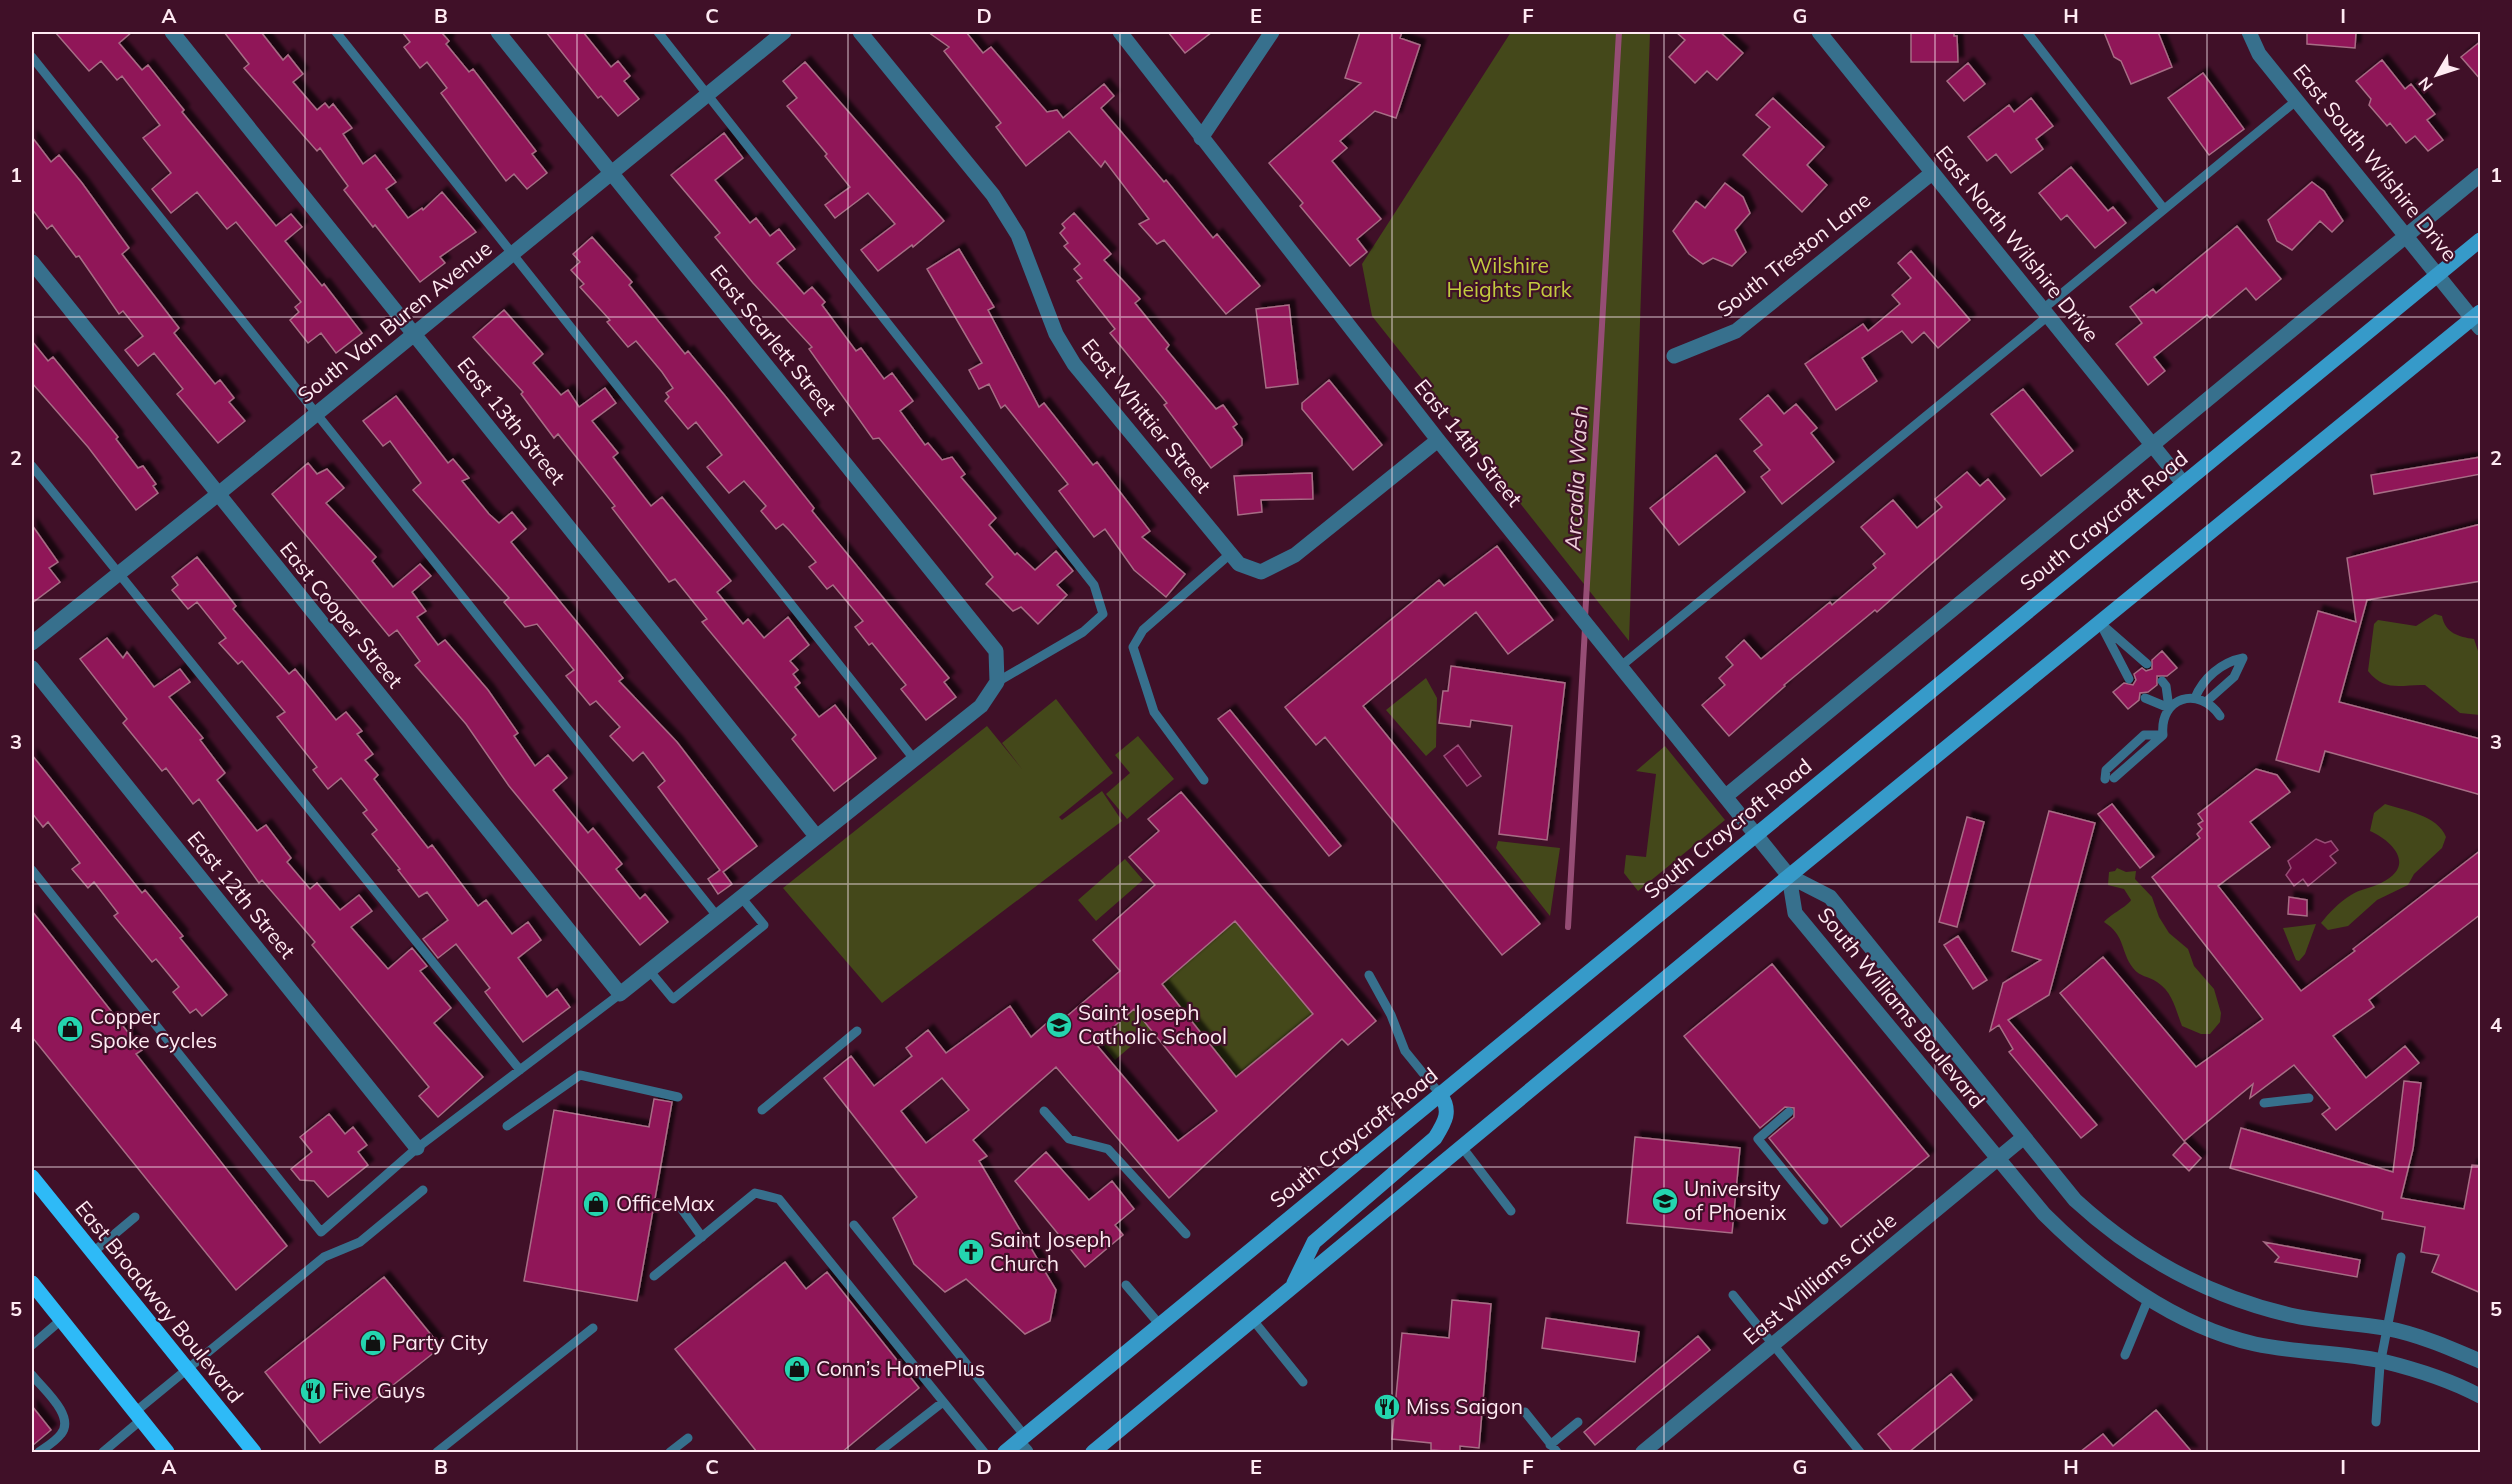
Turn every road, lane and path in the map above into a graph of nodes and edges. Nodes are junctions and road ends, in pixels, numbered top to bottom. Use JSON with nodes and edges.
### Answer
{"nodes":[{"id":1,"x":172,"y":32,"type":"edge"},
{"id":2,"x":336,"y":32,"type":"edge"},
{"id":3,"x":498,"y":32,"type":"edge"},
{"id":4,"x":658,"y":32,"type":"edge"},
{"id":5,"x":784,"y":32,"type":"edge"},
{"id":6,"x":860,"y":32,"type":"edge"},
{"id":7,"x":1120,"y":32,"type":"edge"},
{"id":8,"x":1272,"y":32,"type":"edge"},
{"id":9,"x":1818,"y":32,"type":"edge"},
{"id":10,"x":2026,"y":32,"type":"edge"},
{"id":11,"x":2249,"y":32,"type":"edge"},
{"id":12,"x":32,"y":57,"type":"edge"},
{"id":13,"x":708,"y":94,"type":"junction"},
{"id":14,"x":2297,"y":100,"type":"junction"},
{"id":15,"x":1201,"y":138,"type":"junction"},
{"id":16,"x":1932,"y":173,"type":"junction"},
{"id":17,"x":611,"y":174,"type":"junction"},
{"id":18,"x":2481,"y":175,"type":"edge"},
{"id":19,"x":2164,"y":209,"type":"junction"},
{"id":20,"x":2406,"y":236,"type":"junction"},
{"id":21,"x":2481,"y":240,"type":"edge"},
{"id":22,"x":512,"y":253,"type":"junction"},
{"id":23,"x":32,"y":262,"type":"edge"},
{"id":24,"x":2438,"y":275,"type":"junction"},
{"id":25,"x":2045,"y":312,"type":"junction"},
{"id":26,"x":2478,"y":320,"type":"edge"},
{"id":27,"x":414,"y":333,"type":"junction"},
{"id":28,"x":1674,"y":356,"type":"dead end"},
{"id":29,"x":316,"y":414,"type":"junction"},
{"id":30,"x":1438,"y":440,"type":"junction"},
{"id":31,"x":2153,"y":445,"type":"junction"},
{"id":32,"x":32,"y":466,"type":"edge"},
{"id":33,"x":2183,"y":483,"type":"junction"},
{"id":34,"x":217,"y":495,"type":"junction"},
{"id":35,"x":1230,"y":554,"type":"junction"},
{"id":36,"x":118,"y":573,"type":"junction"},
{"id":37,"x":2100,"y":622,"type":"junction"},
{"id":38,"x":32,"y":643,"type":"edge"},
{"id":39,"x":2147,"y":664,"type":"dead end"},
{"id":40,"x":1621,"y":666,"type":"junction"},
{"id":41,"x":32,"y":668,"type":"edge"},
{"id":42,"x":2129,"y":679,"type":"dead end"},
{"id":43,"x":2162,"y":681,"type":"dead end"},
{"id":44,"x":997,"y":682,"type":"junction"},
{"id":45,"x":2145,"y":698,"type":"dead end"},
{"id":46,"x":2195,"y":698,"type":"junction"},
{"id":47,"x":2206,"y":701,"type":"junction"},
{"id":48,"x":2169,"y":708,"type":"junction"},
{"id":49,"x":2220,"y":716,"type":"dead end"},
{"id":50,"x":2163,"y":735,"type":"junction"},
{"id":51,"x":914,"y":759,"type":"junction"},
{"id":52,"x":1204,"y":780,"type":"dead end"},
{"id":53,"x":1726,"y":796,"type":"junction"},
{"id":54,"x":1755,"y":834,"type":"junction"},
{"id":55,"x":816,"y":836,"type":"junction"},
{"id":56,"x":32,"y":870,"type":"edge"},
{"id":57,"x":1789,"y":876,"type":"junction"},
{"id":58,"x":741,"y":897,"type":"junction"},
{"id":59,"x":717,"y":916,"type":"junction"},
{"id":60,"x":650,"y":970,"type":"junction"},
{"id":61,"x":1369,"y":975,"type":"dead end"},
{"id":62,"x":620,"y":994,"type":"junction"},
{"id":63,"x":856,"y":1031,"type":"dead end"},
{"id":64,"x":520,"y":1070,"type":"junction"},
{"id":65,"x":1440,"y":1094,"type":"junction"},
{"id":66,"x":678,"y":1097,"type":"dead end"},
{"id":67,"x":2309,"y":1098,"type":"dead end"},
{"id":68,"x":2264,"y":1103,"type":"dead end"},
{"id":69,"x":762,"y":1110,"type":"dead end"},
{"id":70,"x":1044,"y":1111,"type":"dead end"},
{"id":71,"x":1789,"y":1112,"type":"dead end"},
{"id":72,"x":507,"y":1126,"type":"dead end"},
{"id":73,"x":2024,"y":1137,"type":"junction"},
{"id":74,"x":1462,"y":1147,"type":"junction"},
{"id":75,"x":417,"y":1148,"type":"junction"},
{"id":76,"x":1997,"y":1159,"type":"junction"},
{"id":77,"x":32,"y":1177,"type":"edge"},
{"id":78,"x":423,"y":1190,"type":"dead end"},
{"id":79,"x":681,"y":1208,"type":"dead end"},
{"id":80,"x":1511,"y":1211,"type":"dead end"},
{"id":81,"x":135,"y":1217,"type":"dead end"},
{"id":82,"x":1824,"y":1220,"type":"dead end"},
{"id":83,"x":854,"y":1225,"type":"dead end"},
{"id":84,"x":1186,"y":1234,"type":"dead end"},
{"id":85,"x":702,"y":1237,"type":"junction"},
{"id":86,"x":92,"y":1253,"type":"junction"},
{"id":87,"x":2401,"y":1257,"type":"dead end"},
{"id":88,"x":654,"y":1276,"type":"dead end"},
{"id":89,"x":32,"y":1283,"type":"edge"},
{"id":90,"x":1126,"y":1285,"type":"dead end"},
{"id":91,"x":1292,"y":1288,"type":"junction"},
{"id":92,"x":1733,"y":1295,"type":"dead end"},
{"id":93,"x":2149,"y":1298,"type":"junction"},
{"id":94,"x":61,"y":1320,"type":"junction"},
{"id":95,"x":1253,"y":1320,"type":"junction"},
{"id":96,"x":1160,"y":1325,"type":"junction"},
{"id":97,"x":593,"y":1328,"type":"dead end"},
{"id":98,"x":2386,"y":1328,"type":"junction"},
{"id":99,"x":1774,"y":1344,"type":"junction"},
{"id":100,"x":32,"y":1345,"type":"edge"},
{"id":101,"x":2125,"y":1355,"type":"dead end"},
{"id":102,"x":2481,"y":1360,"type":"edge"},
{"id":103,"x":2381,"y":1361,"type":"junction"},
{"id":104,"x":185,"y":1369,"type":"junction"},
{"id":105,"x":32,"y":1376,"type":"edge"},
{"id":106,"x":1302,"y":1382,"type":"dead end"},
{"id":107,"x":2481,"y":1396,"type":"edge"},
{"id":108,"x":943,"y":1402,"type":"junction"},
{"id":109,"x":1525,"y":1412,"type":"dead end"},
{"id":110,"x":138,"y":1416,"type":"junction"},
{"id":111,"x":1578,"y":1422,"type":"dead end"},
{"id":112,"x":2376,"y":1422,"type":"dead end"},
{"id":113,"x":688,"y":1438,"type":"dead end"},
{"id":114,"x":1023,"y":1444,"type":"edge"},
{"id":115,"x":1554,"y":1449,"type":"edge"},
{"id":116,"x":39,"y":1452,"type":"edge"},
{"id":117,"x":103,"y":1452,"type":"edge"},
{"id":118,"x":167,"y":1452,"type":"edge"},
{"id":119,"x":254,"y":1452,"type":"edge"},
{"id":120,"x":437,"y":1452,"type":"edge"},
{"id":121,"x":670,"y":1452,"type":"edge"},
{"id":122,"x":879,"y":1452,"type":"edge"},
{"id":123,"x":984,"y":1452,"type":"edge"},
{"id":124,"x":1005,"y":1452,"type":"edge"},
{"id":125,"x":1093,"y":1452,"type":"edge"},
{"id":126,"x":1643,"y":1452,"type":"edge"},
{"id":127,"x":1860,"y":1452,"type":"edge"}],
"edges":[{"from":1,"to":27,"type":"street","name":"East 13th Street"},
{"from":2,"to":22,"type":"lane"},
{"from":3,"to":17,"type":"street","name":"East Scarlett Street"},
{"from":4,"to":13,"type":"lane"},
{"from":5,"to":13,"type":"street","name":"South Van Buren Avenue"},
{"from":6,"to":35,"type":"street","name":"East Whittier Street"},
{"from":7,"to":15,"type":"street","name":"East 14th Street"},
{"from":8,"to":15,"type":"street"},
{"from":9,"to":16,"type":"street","name":"East North Wilshire Drive"},
{"from":10,"to":19,"type":"lane"},
{"from":11,"to":14,"type":"street","name":"East South Wilshire Drive"},
{"from":12,"to":29,"type":"lane"},
{"from":13,"to":17,"type":"street","name":"South Van Buren Avenue"},
{"from":13,"to":44,"type":"lane"},
{"from":14,"to":19,"type":"lane"},
{"from":14,"to":20,"type":"street","name":"East South Wilshire Drive"},
{"from":15,"to":30,"type":"street","name":"East 14th Street"},
{"from":16,"to":25,"type":"street","name":"East North Wilshire Drive"},
{"from":16,"to":28,"type":"street","name":"South Treston Lane"},
{"from":17,"to":22,"type":"street","name":"South Van Buren Avenue"},
{"from":17,"to":44,"type":"street","name":"East Scarlett Street"},
{"from":18,"to":20,"type":"street","name":"South Craycroft Road"},
{"from":19,"to":25,"type":"lane"},
{"from":20,"to":24,"type":"street","name":"East South Wilshire Drive"},
{"from":20,"to":31,"type":"street","name":"South Craycroft Road"},
{"from":21,"to":24,"type":"main road","name":"South Craycroft Road"},
{"from":22,"to":27,"type":"street","name":"South Van Buren Avenue"},
{"from":22,"to":51,"type":"lane"},
{"from":23,"to":34,"type":"street","name":"East Cooper Street"},
{"from":24,"to":26,"type":"street","name":"East South Wilshire Drive"},
{"from":24,"to":33,"type":"main road","name":"South Craycroft Road"},
{"from":25,"to":31,"type":"street","name":"East North Wilshire Drive"},
{"from":25,"to":40,"type":"lane"},
{"from":26,"to":37,"type":"main road"},
{"from":27,"to":29,"type":"street","name":"South Van Buren Avenue"},
{"from":27,"to":55,"type":"street","name":"East 13th Street"},
{"from":29,"to":34,"type":"street","name":"South Van Buren Avenue"},
{"from":29,"to":59,"type":"lane"},
{"from":30,"to":35,"type":"street","name":"East Whittier Street"},
{"from":30,"to":40,"type":"street","name":"East 14th Street"},
{"from":31,"to":33,"type":"street","name":"East North Wilshire Drive"},
{"from":31,"to":53,"type":"street","name":"South Craycroft Road"},
{"from":32,"to":36,"type":"lane"},
{"from":33,"to":54,"type":"main road","name":"South Craycroft Road"},
{"from":34,"to":36,"type":"street","name":"South Van Buren Avenue"},
{"from":34,"to":62,"type":"street","name":"East Cooper Street"},
{"from":35,"to":52,"type":"lane"},
{"from":36,"to":38,"type":"street","name":"South Van Buren Avenue"},
{"from":36,"to":64,"type":"lane"},
{"from":37,"to":39,"type":"lane"},
{"from":37,"to":42,"type":"lane"},
{"from":37,"to":57,"type":"main road"},
{"from":40,"to":53,"type":"street","name":"East 14th Street"},
{"from":41,"to":75,"type":"street","name":"East 12th Street"},
{"from":43,"to":48,"type":"lane"},
{"from":44,"to":51,"type":"street"},
{"from":45,"to":48,"type":"lane"},
{"from":46,"to":47,"type":"lane"},
{"from":46,"to":47,"type":"lane"},
{"from":46,"to":48,"type":"lane"},
{"from":47,"to":49,"type":"lane"},
{"from":48,"to":50,"type":"lane"},
{"from":50,"to":50,"type":"lane"},
{"from":51,"to":55,"type":"street"},
{"from":53,"to":54,"type":"street","name":"East 14th Street"},
{"from":54,"to":57,"type":"street","name":"East 14th Street"},
{"from":54,"to":65,"type":"main road","name":"South Craycroft Road"},
{"from":55,"to":58,"type":"street"},
{"from":56,"to":75,"type":"lane"},
{"from":57,"to":73,"type":"street","name":"South Williams Boulevard"},
{"from":57,"to":74,"type":"main road"},
{"from":57,"to":76,"type":"street","name":"South Williams Boulevard"},
{"from":58,"to":59,"type":"street"},
{"from":58,"to":60,"type":"lane"},
{"from":59,"to":60,"type":"street"},
{"from":60,"to":62,"type":"street"},
{"from":61,"to":65,"type":"lane"},
{"from":62,"to":64,"type":"lane"},
{"from":63,"to":69,"type":"lane"},
{"from":64,"to":75,"type":"lane"},
{"from":65,"to":91,"type":"main road"},
{"from":65,"to":96,"type":"main road","name":"South Craycroft Road"},
{"from":66,"to":72,"type":"lane"},
{"from":67,"to":68,"type":"lane"},
{"from":70,"to":84,"type":"lane"},
{"from":71,"to":82,"type":"lane"},
{"from":73,"to":76,"type":"street","name":"East Williams Circle"},
{"from":73,"to":98,"type":"street","name":"South Williams Boulevard"},
{"from":74,"to":80,"type":"lane"},
{"from":74,"to":91,"type":"main road"},
{"from":76,"to":93,"type":"street","name":"South Williams Boulevard"},
{"from":76,"to":99,"type":"street","name":"East Williams Circle"},
{"from":77,"to":86,"type":"main road","name":"East Broadway Boulevard"},
{"from":78,"to":104,"type":"lane"},
{"from":79,"to":85,"type":"lane"},
{"from":81,"to":86,"type":"lane"},
{"from":83,"to":114,"type":"lane"},
{"from":85,"to":88,"type":"lane"},
{"from":85,"to":108,"type":"lane"},
{"from":86,"to":104,"type":"main road","name":"East Broadway Boulevard"},
{"from":87,"to":98,"type":"lane"},
{"from":89,"to":94,"type":"main road"},
{"from":90,"to":96,"type":"lane"},
{"from":91,"to":95,"type":"main road"},
{"from":92,"to":99,"type":"lane"},
{"from":93,"to":101,"type":"lane"},
{"from":93,"to":103,"type":"street","name":"South Williams Boulevard"},
{"from":94,"to":100,"type":"lane"},
{"from":94,"to":110,"type":"main road"},
{"from":95,"to":106,"type":"lane"},
{"from":95,"to":125,"type":"main road"},
{"from":96,"to":114,"type":"main road","name":"South Craycroft Road"},
{"from":97,"to":120,"type":"lane"},
{"from":98,"to":102,"type":"street","name":"South Williams Boulevard"},
{"from":98,"to":103,"type":"lane"},
{"from":99,"to":126,"type":"street","name":"East Williams Circle"},
{"from":99,"to":127,"type":"lane"},
{"from":103,"to":107,"type":"street","name":"South Williams Boulevard"},
{"from":103,"to":112,"type":"lane"},
{"from":104,"to":110,"type":"lane"},
{"from":104,"to":119,"type":"main road","name":"East Broadway Boulevard"},
{"from":105,"to":116,"type":"lane"},
{"from":108,"to":122,"type":"lane"},
{"from":108,"to":123,"type":"lane"},
{"from":109,"to":115,"type":"lane"},
{"from":110,"to":117,"type":"lane"},
{"from":110,"to":118,"type":"main road"},
{"from":111,"to":115,"type":"lane"},
{"from":113,"to":121,"type":"lane"},
{"from":114,"to":124,"type":"main road","name":"South Craycroft Road"}]}
